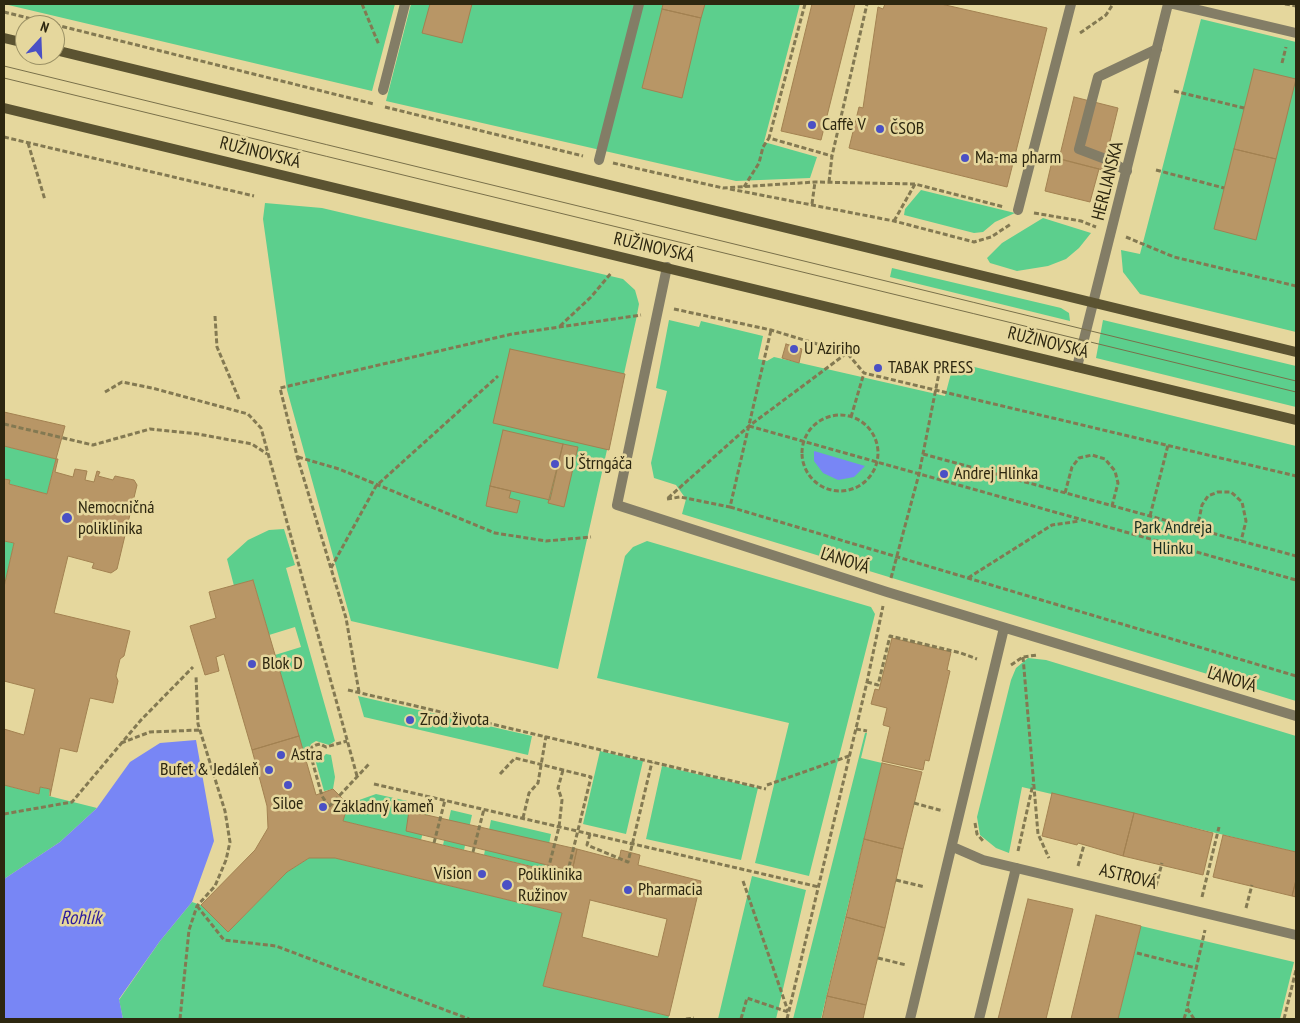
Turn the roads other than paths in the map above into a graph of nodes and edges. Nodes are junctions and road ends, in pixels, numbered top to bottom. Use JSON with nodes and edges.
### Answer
{"nodes":[{"id":1,"x":405,"y":4,"type":"edge"},
{"id":2,"x":639,"y":4,"type":"edge"},
{"id":3,"x":1071,"y":4,"type":"edge"},
{"id":4,"x":1168,"y":4,"type":"edge"},
{"id":5,"x":1173,"y":4,"type":"edge"},
{"id":6,"x":1296,"y":33,"type":"edge"},
{"id":7,"x":1157,"y":49,"type":"junction"},
{"id":8,"x":65,"y":52,"type":"edge"},
{"id":9,"x":383,"y":90,"type":"dead end"},
{"id":10,"x":4,"y":108,"type":"edge"},
{"id":11,"x":599,"y":160,"type":"road end"},
{"id":12,"x":1127,"y":171,"type":"junction"},
{"id":13,"x":1023,"y":211,"type":"road end"},
{"id":14,"x":667,"y":268,"type":"junction"},
{"id":15,"x":1094,"y":303,"type":"junction"},
{"id":16,"x":1296,"y":352,"type":"edge"},
{"id":17,"x":1076,"y":366,"type":"junction"},
{"id":18,"x":1296,"y":420,"type":"edge"},
{"id":19,"x":1004,"y":628,"type":"junction"},
{"id":20,"x":1296,"y":716,"type":"edge"},
{"id":21,"x":953,"y":847,"type":"junction"},
{"id":22,"x":1016,"y":864,"type":"junction"},
{"id":23,"x":1296,"y":934,"type":"edge"},
{"id":24,"x":910,"y":1019,"type":"edge"},
{"id":25,"x":979,"y":1019,"type":"edge"}],
"edges":[{"from":1,"to":9,"type":"street"},
{"from":2,"to":11,"type":"street"},
{"from":3,"to":13,"type":"street"},
{"from":4,"to":7,"type":"street","name":"HERLIANSKA"},
{"from":5,"to":6,"type":"street"},
{"from":7,"to":12,"type":"street","name":"HERLIANSKA"},
{"from":7,"to":12,"type":"street"},
{"from":8,"to":15,"type":"street"},
{"from":10,"to":14,"type":"street","name":"RUŽINOVSKÁ"},
{"from":12,"to":15,"type":"street","name":"HERLIANSKA"},
{"from":14,"to":17,"type":"street","name":"RUŽINOVSKÁ"},
{"from":14,"to":19,"type":"street","name":"ĽANOVÁ"},
{"from":15,"to":16,"type":"street"},
{"from":15,"to":17,"type":"street","name":"HERLIANSKA"},
{"from":17,"to":18,"type":"street","name":"RUŽINOVSKÁ"},
{"from":19,"to":20,"type":"street","name":"ĽANOVÁ"},
{"from":19,"to":21,"type":"street"},
{"from":21,"to":22,"type":"street","name":"ASTROVÁ"},
{"from":21,"to":24,"type":"street"},
{"from":22,"to":23,"type":"street","name":"ASTROVÁ"},
{"from":22,"to":25,"type":"street"}]}
